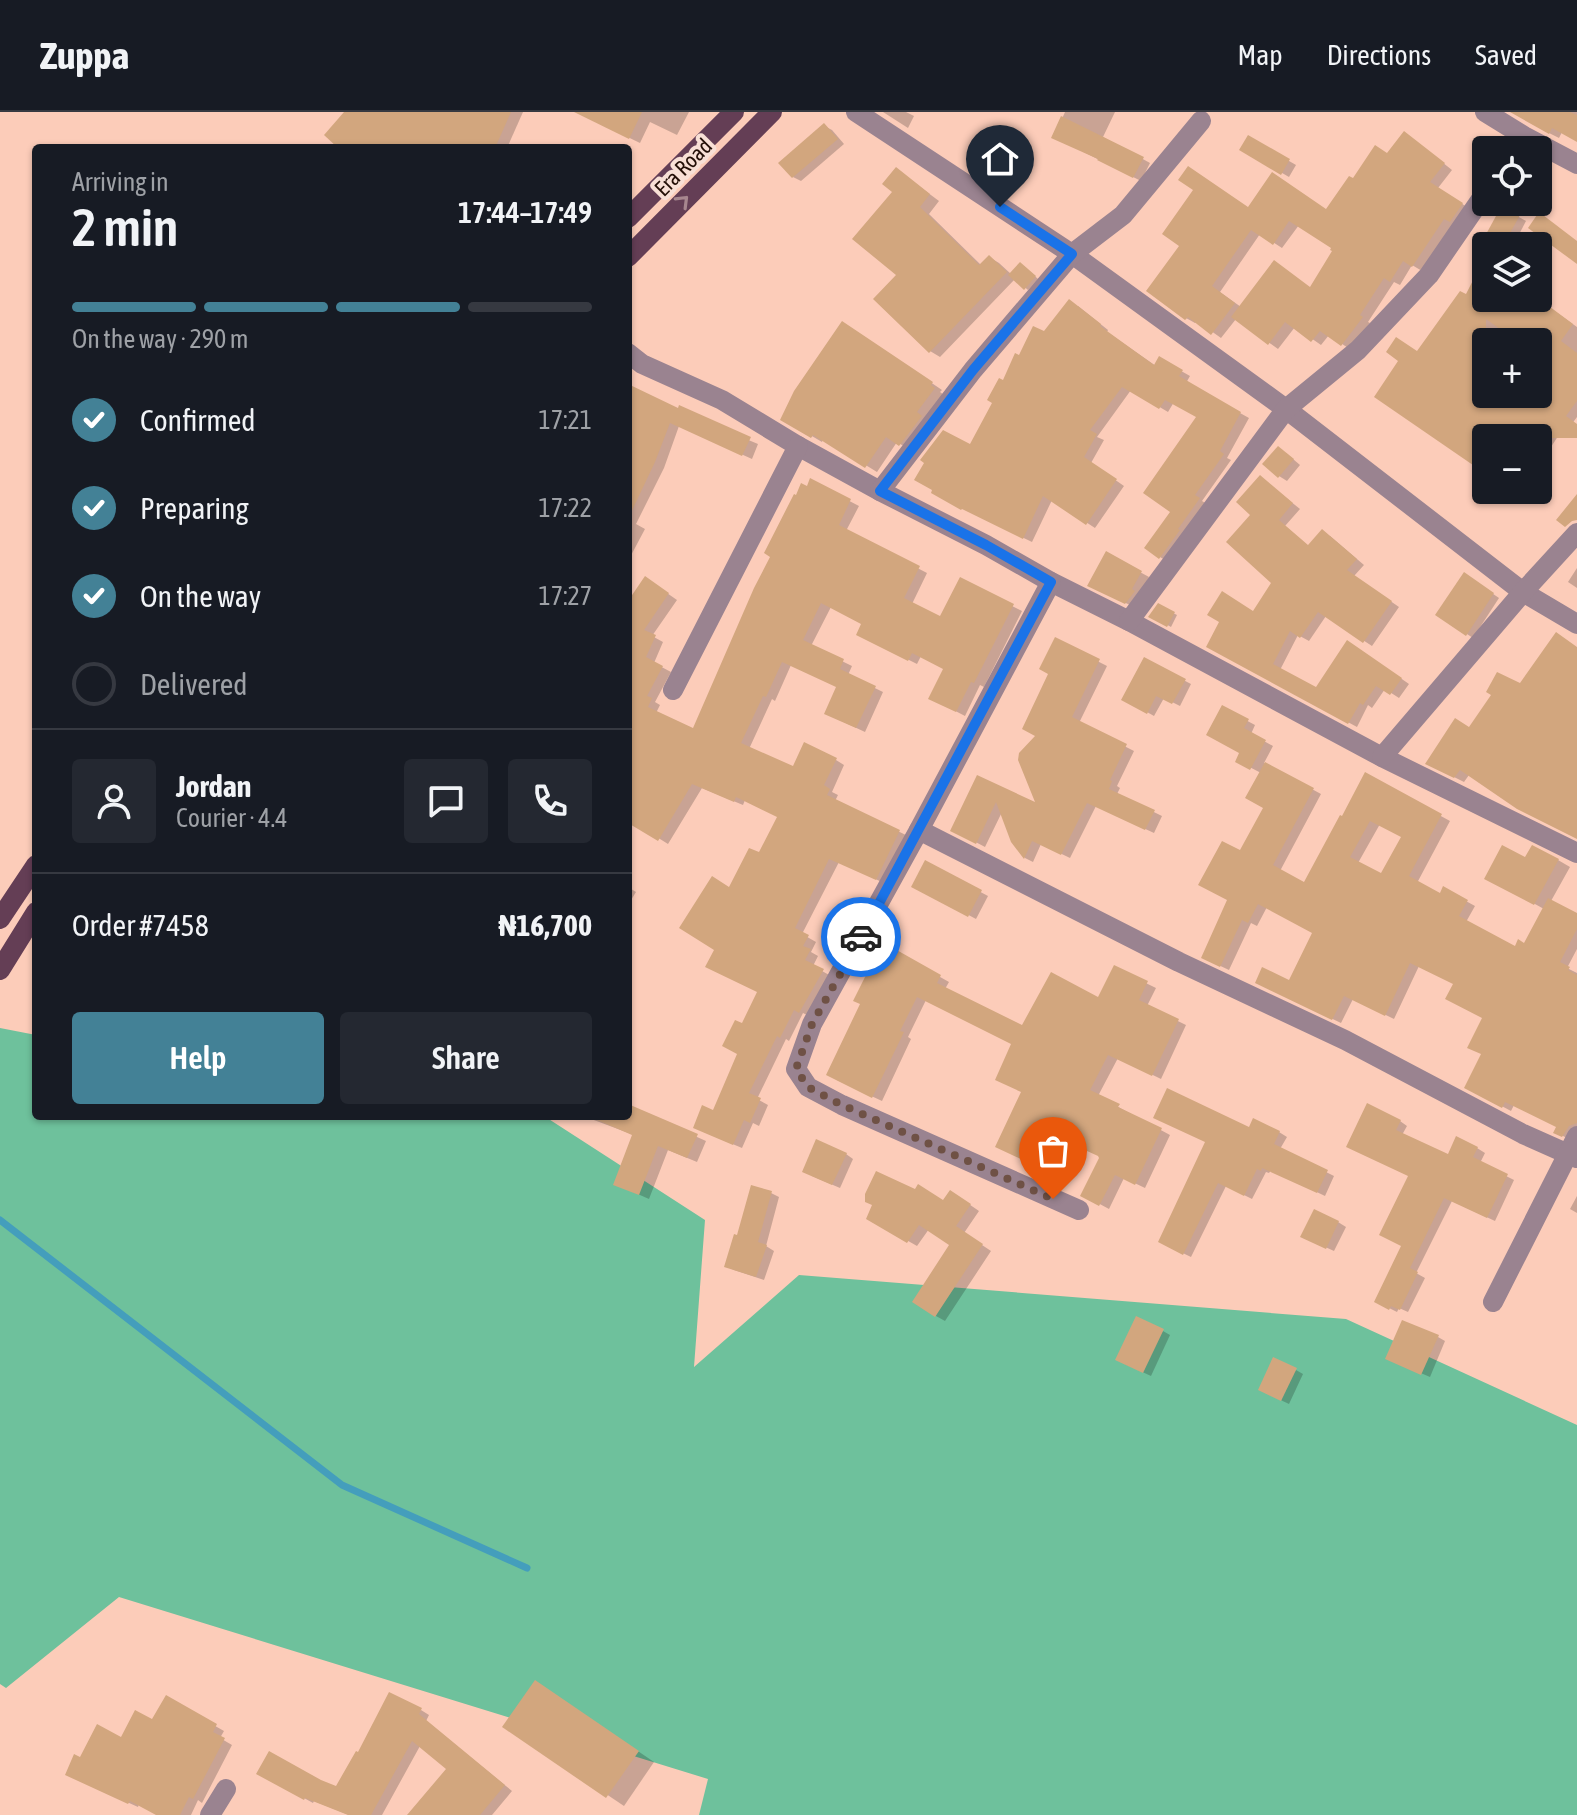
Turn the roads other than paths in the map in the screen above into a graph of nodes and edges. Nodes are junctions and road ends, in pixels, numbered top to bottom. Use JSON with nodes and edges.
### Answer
{"nodes":[{"id":1,"x":734,"y":112,"type":"edge"},
{"id":2,"x":772,"y":112,"type":"edge"},
{"id":3,"x":856,"y":112,"type":"edge"},
{"id":4,"x":1485,"y":112,"type":"edge"},
{"id":5,"x":1201,"y":121,"type":"dead end"},
{"id":6,"x":1511,"y":136,"type":"edge"},
{"id":7,"x":1552,"y":155,"type":"edge"},
{"id":8,"x":1577,"y":164,"type":"edge"},
{"id":9,"x":1472,"y":212,"type":"edge"},
{"id":10,"x":632,"y":214,"type":"edge"},
{"id":11,"x":632,"y":253,"type":"edge"},
{"id":12,"x":1072,"y":254,"type":"junction"},
{"id":13,"x":632,"y":356,"type":"edge"},
{"id":14,"x":1286,"y":409,"type":"junction"},
{"id":15,"x":798,"y":446,"type":"junction"},
{"id":16,"x":880,"y":491,"type":"junction"},
{"id":17,"x":1577,"y":533,"type":"edge"},
{"id":18,"x":1051,"y":582,"type":"junction"},
{"id":19,"x":1523,"y":592,"type":"junction"},
{"id":20,"x":1129,"y":621,"type":"junction"},
{"id":21,"x":1577,"y":624,"type":"edge"},
{"id":22,"x":673,"y":690,"type":"dead end"},
{"id":23,"x":1382,"y":757,"type":"junction"},
{"id":24,"x":919,"y":830,"type":"junction"},
{"id":25,"x":1577,"y":853,"type":"edge"},
{"id":26,"x":32,"y":871,"type":"edge"},
{"id":27,"x":32,"y":918,"type":"edge"},
{"id":28,"x":0,"y":919,"type":"edge"},
{"id":29,"x":0,"y":970,"type":"edge"},
{"id":30,"x":1574,"y":1149,"type":"edge"},
{"id":31,"x":1079,"y":1210,"type":"dead end"},
{"id":32,"x":1493,"y":1302,"type":"dead end"},
{"id":33,"x":226,"y":1789,"type":"dead end"},
{"id":34,"x":210,"y":1815,"type":"edge"}],
"edges":[{"from":1,"to":10,"type":"main road"},
{"from":11,"to":2,"type":"main road","name":"Era Road","one_way":true},
{"from":3,"to":12,"type":"street"},
{"from":4,"to":6,"type":"street"},
{"from":5,"to":12,"type":"street"},
{"from":7,"to":8,"type":"street"},
{"from":9,"to":14,"type":"street"},
{"from":12,"to":14,"type":"street"},
{"from":12,"to":16,"type":"street"},
{"from":13,"to":15,"type":"street"},
{"from":14,"to":19,"type":"street"},
{"from":14,"to":20,"type":"street"},
{"from":15,"to":16,"type":"street"},
{"from":15,"to":22,"type":"street"},
{"from":16,"to":18,"type":"street"},
{"from":17,"to":19,"type":"street"},
{"from":18,"to":20,"type":"street"},
{"from":18,"to":24,"type":"street"},
{"from":19,"to":21,"type":"street"},
{"from":19,"to":23,"type":"street"},
{"from":20,"to":23,"type":"street"},
{"from":23,"to":25,"type":"street"},
{"from":24,"to":30,"type":"street"},
{"from":24,"to":31,"type":"street"},
{"from":26,"to":28,"type":"main road"},
{"from":27,"to":29,"type":"main road"},
{"from":30,"to":32,"type":"street"},
{"from":33,"to":34,"type":"street"}]}
